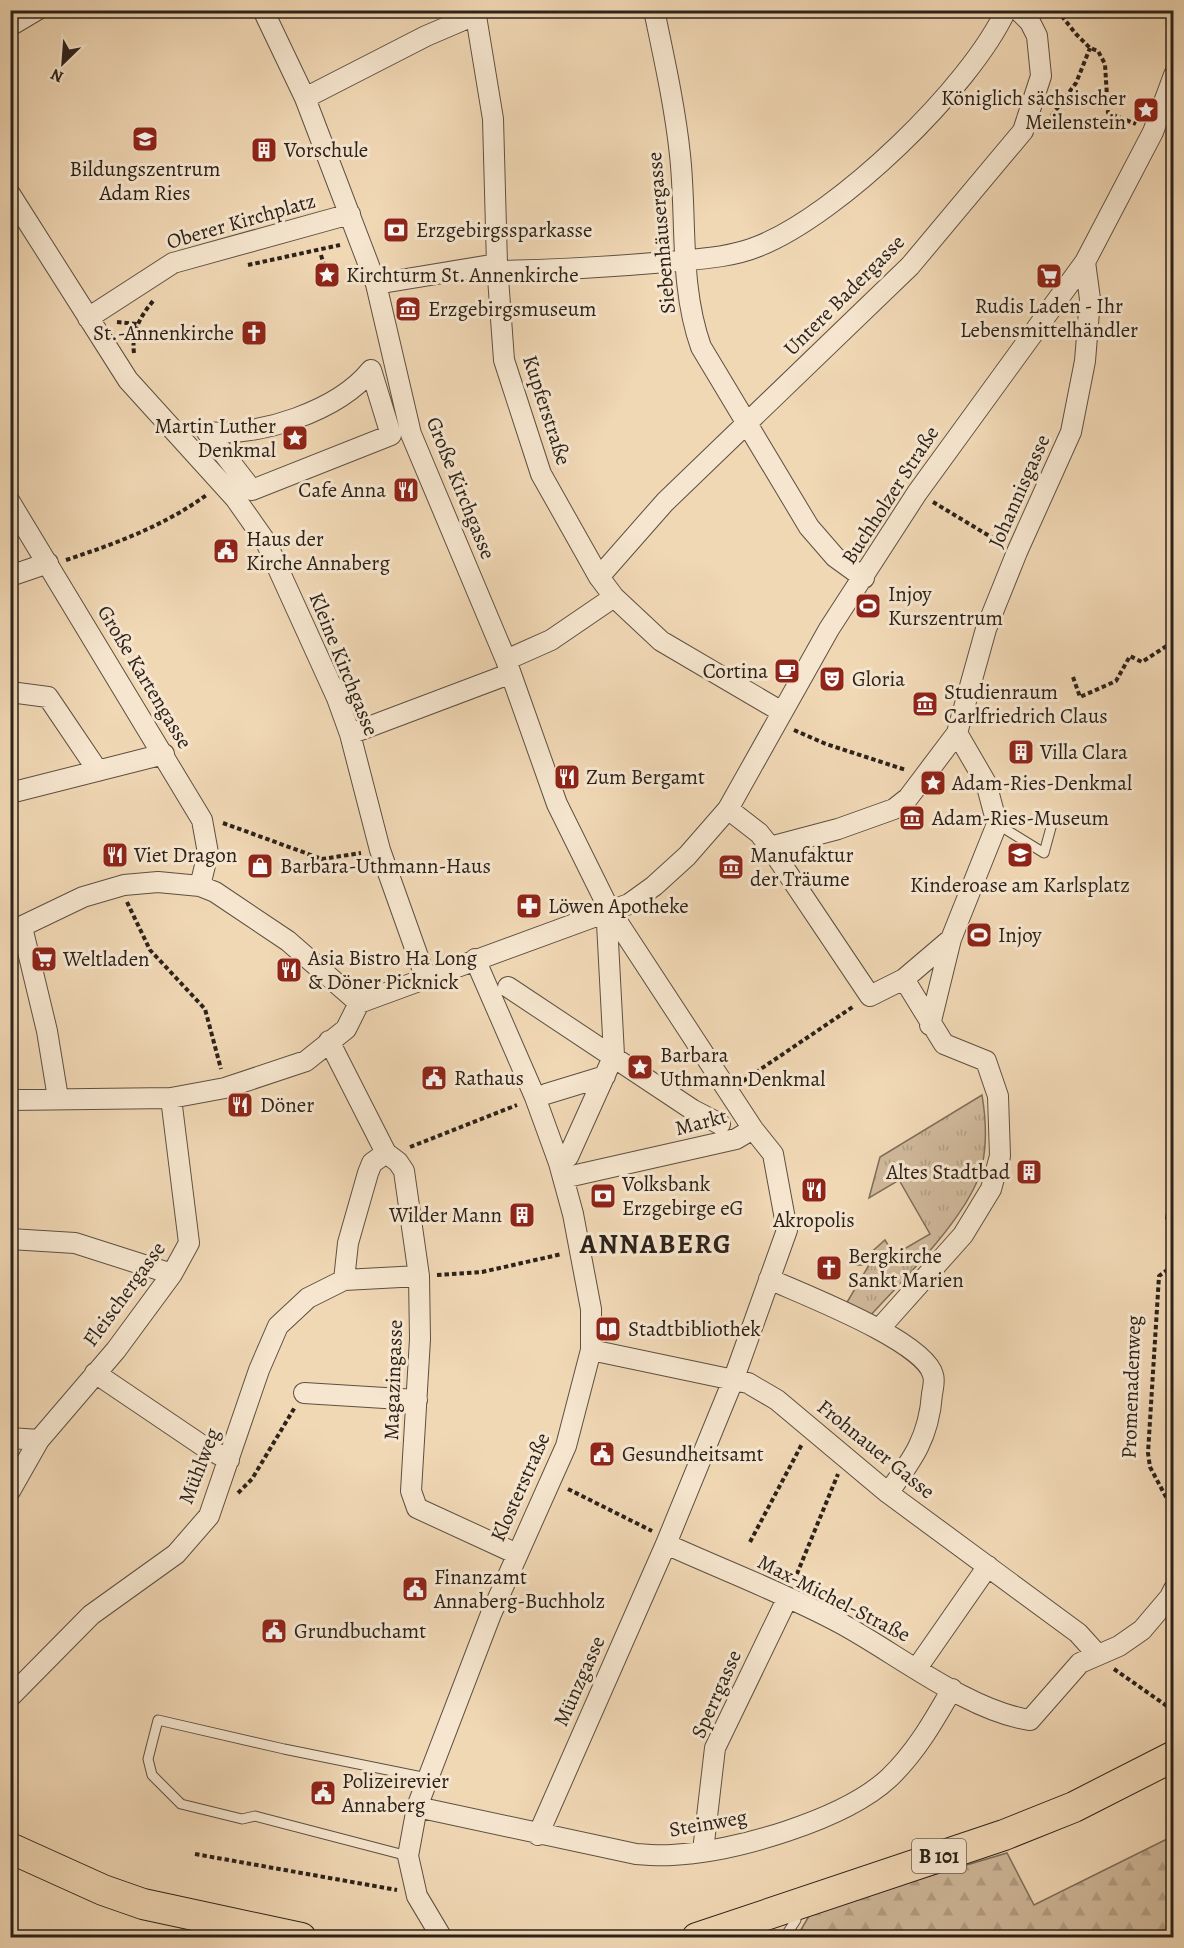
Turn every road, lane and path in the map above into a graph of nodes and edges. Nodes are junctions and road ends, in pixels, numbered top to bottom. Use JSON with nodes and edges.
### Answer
{"nodes":[{"id":1,"x":37,"y":10,"type":"edge"},
{"id":2,"x":263,"y":10,"type":"edge"},
{"id":3,"x":654,"y":10,"type":"edge"},
{"id":4,"x":1006,"y":10,"type":"edge"},
{"id":5,"x":1018,"y":10,"type":"edge"},
{"id":6,"x":1057,"y":10,"type":"edge"},
{"id":7,"x":475,"y":13,"type":"edge"},
{"id":8,"x":10,"y":26,"type":"edge"},
{"id":9,"x":1090,"y":48,"type":"junction"},
{"id":10,"x":1173,"y":75,"type":"edge"},
{"id":11,"x":1171,"y":97,"type":"edge"},
{"id":12,"x":305,"y":98,"type":"junction"},
{"id":13,"x":1133,"y":123,"type":"dead end"},
{"id":14,"x":1023,"y":131,"type":"junction"},
{"id":15,"x":10,"y":194,"type":"edge"},
{"id":16,"x":350,"y":214,"type":"junction"},
{"id":17,"x":344,"y":245,"type":"dead end"},
{"id":18,"x":321,"y":255,"type":"dead end"},
{"id":19,"x":684,"y":261,"type":"junction"},
{"id":20,"x":1085,"y":262,"type":"junction"},
{"id":21,"x":244,"y":266,"type":"dead end"},
{"id":22,"x":497,"y":268,"type":"junction"},
{"id":23,"x":327,"y":275,"type":"dead end"},
{"id":24,"x":376,"y":284,"type":"junction"},
{"id":25,"x":161,"y":291,"type":"dead end"},
{"id":26,"x":88,"y":318,"type":"junction"},
{"id":27,"x":136,"y":363,"type":"dead end"},
{"id":28,"x":746,"y":425,"type":"junction"},
{"id":29,"x":391,"y":435,"type":"joint"},
{"id":30,"x":222,"y":482,"type":"junction"},
{"id":31,"x":930,"y":500,"type":"dead end"},
{"id":32,"x":10,"y":502,"type":"edge"},
{"id":33,"x":1000,"y":542,"type":"dead end"},
{"id":34,"x":48,"y":563,"type":"junction"},
{"id":35,"x":10,"y":576,"type":"edge"},
{"id":36,"x":599,"y":576,"type":"junction"},
{"id":37,"x":864,"y":578,"type":"junction"},
{"id":38,"x":614,"y":597,"type":"junction"},
{"id":39,"x":1173,"y":644,"type":"edge"},
{"id":40,"x":508,"y":667,"type":"junction"},
{"id":41,"x":1073,"y":677,"type":"dead end"},
{"id":42,"x":10,"y":692,"type":"edge"},
{"id":43,"x":780,"y":717,"type":"junction"},
{"id":44,"x":957,"y":733,"type":"junction"},
{"id":45,"x":350,"y":735,"type":"junction"},
{"id":46,"x":164,"y":754,"type":"junction"},
{"id":47,"x":98,"y":771,"type":"junction"},
{"id":48,"x":924,"y":776,"type":"junction"},
{"id":49,"x":10,"y":793,"type":"edge"},
{"id":50,"x":728,"y":809,"type":"junction"},
{"id":51,"x":202,"y":820,"type":"junction"},
{"id":52,"x":1053,"y":820,"type":"dead end"},
{"id":53,"x":997,"y":824,"type":"junction"},
{"id":54,"x":770,"y":847,"type":"junction"},
{"id":55,"x":380,"y":850,"type":"junction"},
{"id":56,"x":124,"y":885,"type":"junction"},
{"id":57,"x":200,"y":886,"type":"junction"},
{"id":58,"x":608,"y":916,"type":"junction"},
{"id":59,"x":16,"y":929,"type":"edge"},
{"id":60,"x":951,"y":939,"type":"junction"},
{"id":61,"x":475,"y":959,"type":"junction"},
{"id":62,"x":426,"y":979,"type":"junction"},
{"id":63,"x":904,"y":980,"type":"junction"},
{"id":64,"x":508,"y":987,"type":"dead end"},
{"id":65,"x":870,"y":996,"type":"junction"},
{"id":66,"x":359,"y":1003,"type":"junction"},
{"id":67,"x":930,"y":1025,"type":"junction"},
{"id":68,"x":329,"y":1041,"type":"junction"},
{"id":69,"x":614,"y":1055,"type":"junction"},
{"id":70,"x":605,"y":1076,"type":"junction"},
{"id":71,"x":225,"y":1088,"type":"junction"},
{"id":72,"x":541,"y":1096,"type":"junction"},
{"id":73,"x":722,"y":1096,"type":"junction"},
{"id":74,"x":58,"y":1098,"type":"junction"},
{"id":75,"x":171,"y":1098,"type":"junction"},
{"id":76,"x":10,"y":1100,"type":"edge"},
{"id":77,"x":693,"y":1110,"type":"junction"},
{"id":78,"x":720,"y":1124,"type":"dead end"},
{"id":79,"x":753,"y":1129,"type":"junction"},
{"id":80,"x":386,"y":1153,"type":"junction"},
{"id":81,"x":568,"y":1157,"type":"dead end"},
{"id":82,"x":1173,"y":1177,"type":"edge"},
{"id":83,"x":563,"y":1178,"type":"junction"},
{"id":84,"x":1173,"y":1225,"type":"edge"},
{"id":85,"x":10,"y":1239,"type":"edge"},
{"id":86,"x":580,"y":1250,"type":"junction"},
{"id":87,"x":1173,"y":1265,"type":"edge"},
{"id":88,"x":172,"y":1274,"type":"junction"},
{"id":89,"x":419,"y":1276,"type":"junction"},
{"id":90,"x":769,"y":1279,"type":"junction"},
{"id":91,"x":344,"y":1280,"type":"junction"},
{"id":92,"x":880,"y":1328,"type":"junction"},
{"id":93,"x":591,"y":1350,"type":"junction"},
{"id":94,"x":95,"y":1373,"type":"junction"},
{"id":95,"x":734,"y":1378,"type":"junction"},
{"id":96,"x":304,"y":1393,"type":"joint"},
{"id":97,"x":417,"y":1400,"type":"junction"},
{"id":98,"x":811,"y":1427,"type":"junction"},
{"id":99,"x":10,"y":1438,"type":"edge"},
{"id":100,"x":39,"y":1440,"type":"junction"},
{"id":101,"x":844,"y":1457,"type":"junction"},
{"id":102,"x":229,"y":1460,"type":"junction"},
{"id":103,"x":552,"y":1481,"type":"junction"},
{"id":104,"x":10,"y":1491,"type":"edge"},
{"id":105,"x":888,"y":1492,"type":"junction"},
{"id":106,"x":1173,"y":1512,"type":"edge"},
{"id":107,"x":209,"y":1516,"type":"junction"},
{"id":108,"x":750,"y":1542,"type":"dead end"},
{"id":109,"x":666,"y":1544,"type":"junction"},
{"id":110,"x":517,"y":1554,"type":"junction"},
{"id":111,"x":988,"y":1566,"type":"junction"},
{"id":112,"x":1173,"y":1589,"type":"edge"},
{"id":113,"x":787,"y":1599,"type":"junction"},
{"id":114,"x":1089,"y":1659,"type":"junction"},
{"id":115,"x":917,"y":1668,"type":"junction"},
{"id":116,"x":952,"y":1689,"type":"junction"},
{"id":117,"x":10,"y":1697,"type":"edge"},
{"id":118,"x":1173,"y":1711,"type":"edge"},
{"id":119,"x":1173,"y":1756,"type":"edge"},
{"id":120,"x":427,"y":1778,"type":"junction"},
{"id":121,"x":417,"y":1807,"type":"junction"},
{"id":122,"x":538,"y":1835,"type":"junction"},
{"id":123,"x":10,"y":1848,"type":"edge"},
{"id":124,"x":704,"y":1851,"type":"junction"},
{"id":125,"x":195,"y":1854,"type":"dead end"},
{"id":126,"x":408,"y":1856,"type":"junction"},
{"id":127,"x":417,"y":1896,"type":"junction"},
{"id":128,"x":796,"y":1903,"type":"junction"},
{"id":129,"x":302,"y":1938,"type":"edge"},
{"id":130,"x":442,"y":1938,"type":"edge"},
{"id":131,"x":697,"y":1938,"type":"edge"},
{"id":132,"x":784,"y":1938,"type":"edge"}],
"edges":[{"from":1,"to":8,"type":"street"},
{"from":2,"to":12,"type":"street","name":"Große Kirchgasse"},
{"from":3,"to":19,"type":"street","name":"Siebenhäusergasse"},
{"from":4,"to":19,"type":"street"},
{"from":5,"to":14,"type":"street","name":"Untere Badergasse"},
{"from":6,"to":9,"type":"path"},
{"from":7,"to":12,"type":"street"},
{"from":7,"to":22,"type":"street","name":"Kupferstraße"},
{"from":9,"to":13,"type":"path"},
{"from":9,"to":14,"type":"path"},
{"from":10,"to":11,"type":"street","name":"Buchholzer Straße"},
{"from":11,"to":20,"type":"street","name":"Buchholzer Straße"},
{"from":12,"to":16,"type":"street","name":"Große Kirchgasse"},
{"from":14,"to":28,"type":"street","name":"Untere Badergasse"},
{"from":15,"to":26,"type":"street","name":"Kleine Kirchgasse"},
{"from":16,"to":24,"type":"street","name":"Große Kirchgasse"},
{"from":16,"to":26,"type":"street","name":"Oberer Kirchplatz"},
{"from":17,"to":21,"type":"path"},
{"from":18,"to":23,"type":"path"},
{"from":19,"to":22,"type":"street"},
{"from":19,"to":28,"type":"street","name":"Siebenhäusergasse"},
{"from":20,"to":37,"type":"street","name":"Buchholzer Straße"},
{"from":20,"to":44,"type":"street","name":"Johannisgasse"},
{"from":22,"to":24,"type":"street"},
{"from":22,"to":36,"type":"street","name":"Kupferstraße"},
{"from":24,"to":40,"type":"street","name":"Große Kirchgasse"},
{"from":25,"to":27,"type":"path"},
{"from":26,"to":30,"type":"street","name":"Kleine Kirchgasse"},
{"from":28,"to":36,"type":"street","name":"Untere Badergasse"},
{"from":28,"to":37,"type":"street","name":"Siebenhäusergasse"},
{"from":29,"to":29,"type":"street"},
{"from":30,"to":34,"type":"path"},
{"from":30,"to":45,"type":"street","name":"Kleine Kirchgasse"},
{"from":31,"to":33,"type":"path"},
{"from":32,"to":34,"type":"street","name":"Große Kartengasse"},
{"from":34,"to":35,"type":"street"},
{"from":34,"to":46,"type":"street","name":"Große Kartengasse"},
{"from":36,"to":38,"type":"street","name":"Kupferstraße"},
{"from":37,"to":43,"type":"street","name":"Buchholzer Straße"},
{"from":38,"to":40,"type":"street"},
{"from":38,"to":43,"type":"street","name":"Kupferstraße"},
{"from":39,"to":41,"type":"path"},
{"from":40,"to":45,"type":"street"},
{"from":40,"to":58,"type":"street","name":"Große Kirchgasse"},
{"from":42,"to":47,"type":"street"},
{"from":43,"to":48,"type":"path"},
{"from":43,"to":50,"type":"street","name":"Buchholzer Straße"},
{"from":44,"to":48,"type":"street","name":"Johannisgasse"},
{"from":44,"to":53,"type":"street"},
{"from":45,"to":55,"type":"street","name":"Kleine Kirchgasse"},
{"from":46,"to":47,"type":"street"},
{"from":46,"to":51,"type":"street","name":"Große Kartengasse"},
{"from":47,"to":49,"type":"street"},
{"from":48,"to":54,"type":"street","name":"Johannisgasse"},
{"from":50,"to":54,"type":"street"},
{"from":50,"to":58,"type":"street","name":"Buchholzer Straße"},
{"from":51,"to":55,"type":"path"},
{"from":51,"to":57,"type":"street","name":"Große Kartengasse"},
{"from":52,"to":53,"type":"lane"},
{"from":53,"to":60,"type":"street"},
{"from":54,"to":65,"type":"street"},
{"from":55,"to":62,"type":"street","name":"Kleine Kirchgasse"},
{"from":56,"to":57,"type":"street"},
{"from":56,"to":59,"type":"street"},
{"from":56,"to":71,"type":"path"},
{"from":57,"to":66,"type":"street"},
{"from":58,"to":61,"type":"street"},
{"from":58,"to":69,"type":"street"},
{"from":58,"to":73,"type":"street","name":"Markt"},
{"from":59,"to":74,"type":"street"},
{"from":60,"to":63,"type":"street"},
{"from":60,"to":67,"type":"street"},
{"from":61,"to":62,"type":"street"},
{"from":61,"to":72,"type":"street"},
{"from":62,"to":66,"type":"street"},
{"from":63,"to":65,"type":"street"},
{"from":63,"to":67,"type":"street"},
{"from":64,"to":69,"type":"street","name":"Markt"},
{"from":65,"to":73,"type":"path"},
{"from":66,"to":68,"type":"street"},
{"from":67,"to":92,"type":"street"},
{"from":68,"to":71,"type":"street"},
{"from":68,"to":80,"type":"street","name":"Magazingasse"},
{"from":69,"to":70,"type":"street"},
{"from":69,"to":77,"type":"street","name":"Markt"},
{"from":70,"to":72,"type":"street"},
{"from":70,"to":81,"type":"street"},
{"from":71,"to":75,"type":"street"},
{"from":72,"to":80,"type":"path"},
{"from":72,"to":83,"type":"street"},
{"from":73,"to":77,"type":"street","name":"Markt"},
{"from":73,"to":79,"type":"street","name":"Markt"},
{"from":74,"to":75,"type":"street"},
{"from":74,"to":76,"type":"street"},
{"from":75,"to":88,"type":"street","name":"Fleischergasse"},
{"from":77,"to":78,"type":"street","name":"Markt"},
{"from":79,"to":83,"type":"street","name":"Markt"},
{"from":79,"to":90,"type":"street","name":"Münzgasse"},
{"from":80,"to":89,"type":"street","name":"Magazingasse"},
{"from":80,"to":91,"type":"street"},
{"from":82,"to":84,"type":"path"},
{"from":83,"to":86,"type":"street","name":"Klosterstraße"},
{"from":85,"to":88,"type":"street"},
{"from":86,"to":89,"type":"path"},
{"from":86,"to":93,"type":"street","name":"Klosterstraße"},
{"from":87,"to":106,"type":"path","name":"Promenadenweg"},
{"from":88,"to":94,"type":"street","name":"Fleischergasse"},
{"from":89,"to":91,"type":"street","name":"Mühlweg"},
{"from":89,"to":97,"type":"street","name":"Magazingasse"},
{"from":90,"to":92,"type":"street"},
{"from":90,"to":95,"type":"street","name":"Münzgasse"},
{"from":91,"to":102,"type":"street","name":"Mühlweg"},
{"from":92,"to":105,"type":"street"},
{"from":93,"to":95,"type":"street","name":"Frohnauer Gasse"},
{"from":93,"to":103,"type":"street","name":"Klosterstraße"},
{"from":94,"to":100,"type":"street","name":"Fleischergasse"},
{"from":94,"to":102,"type":"street"},
{"from":95,"to":98,"type":"street","name":"Frohnauer Gasse"},
{"from":95,"to":109,"type":"street","name":"Münzgasse"},
{"from":96,"to":97,"type":"street"},
{"from":96,"to":107,"type":"path"},
{"from":97,"to":110,"type":"street","name":"Magazingasse"},
{"from":98,"to":101,"type":"street","name":"Frohnauer Gasse"},
{"from":98,"to":108,"type":"path"},
{"from":99,"to":100,"type":"street"},
{"from":100,"to":104,"type":"street","name":"Fleischergasse"},
{"from":101,"to":105,"type":"street","name":"Frohnauer Gasse"},
{"from":101,"to":113,"type":"path"},
{"from":102,"to":107,"type":"street","name":"Mühlweg"},
{"from":103,"to":109,"type":"path"},
{"from":103,"to":110,"type":"street","name":"Klosterstraße"},
{"from":105,"to":111,"type":"street","name":"Frohnauer Gasse"},
{"from":107,"to":117,"type":"street","name":"Mühlweg"},
{"from":109,"to":113,"type":"street","name":"Max-Michel-Straße"},
{"from":109,"to":122,"type":"street","name":"Münzgasse"},
{"from":110,"to":120,"type":"street","name":"Klosterstraße"},
{"from":111,"to":114,"type":"street","name":"Frohnauer Gasse"},
{"from":111,"to":115,"type":"street"},
{"from":112,"to":114,"type":"street"},
{"from":113,"to":115,"type":"street","name":"Max-Michel-Straße"},
{"from":113,"to":124,"type":"street","name":"Sperrgasse"},
{"from":114,"to":116,"type":"street","name":"Max-Michel-Straße"},
{"from":114,"to":118,"type":"path"},
{"from":115,"to":116,"type":"street","name":"Max-Michel-Straße"},
{"from":116,"to":124,"type":"street","name":"Steinweg"},
{"from":119,"to":128,"type":"main road","number":"B 101"},
{"from":120,"to":121,"type":"street","name":"Klosterstraße"},
{"from":120,"to":126,"type":"lane"},
{"from":121,"to":122,"type":"street","name":"Steinweg"},
{"from":121,"to":126,"type":"street","name":"Klosterstraße"},
{"from":122,"to":124,"type":"street","name":"Steinweg"},
{"from":123,"to":129,"type":"main road"},
{"from":125,"to":127,"type":"path"},
{"from":126,"to":127,"type":"street","name":"Klosterstraße"},
{"from":127,"to":130,"type":"street","name":"Klosterstraße"},
{"from":128,"to":131,"type":"main road","number":"B 101"},
{"from":128,"to":132,"type":"lane"}]}
